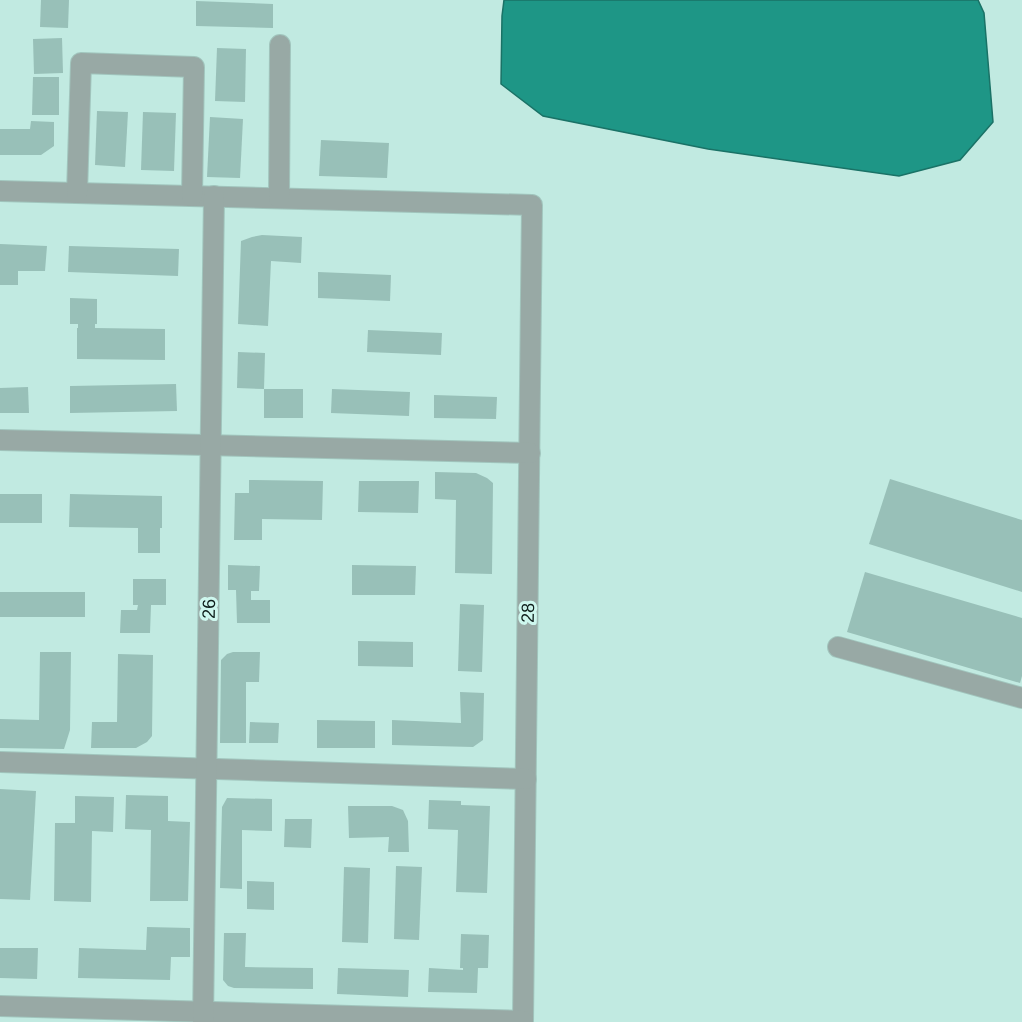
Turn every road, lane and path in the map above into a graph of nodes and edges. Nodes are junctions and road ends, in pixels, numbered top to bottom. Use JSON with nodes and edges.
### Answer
{"nodes":[{"id":1,"x":280,"y":45,"type":"dead end"},
{"id":2,"x":0,"y":190,"type":"edge"},
{"id":3,"x":77,"y":193,"type":"junction"},
{"id":4,"x":192,"y":196,"type":"junction"},
{"id":5,"x":214,"y":196,"type":"junction"},
{"id":6,"x":279,"y":198,"type":"junction"},
{"id":7,"x":0,"y":440,"type":"edge"},
{"id":8,"x":211,"y":445,"type":"junction"},
{"id":9,"x":530,"y":453,"type":"junction"},
{"id":10,"x":838,"y":647,"type":"dead end"},
{"id":11,"x":1022,"y":698,"type":"edge"},
{"id":12,"x":0,"y":762,"type":"edge"},
{"id":13,"x":207,"y":769,"type":"junction"},
{"id":14,"x":526,"y":779,"type":"junction"},
{"id":15,"x":0,"y":1006,"type":"edge"},
{"id":16,"x":203,"y":1017,"type":"edge"},
{"id":17,"x":523,"y":1021,"type":"edge"}],
"edges":[{"from":1,"to":6,"type":"street"},
{"from":2,"to":3,"type":"street"},
{"from":3,"to":4,"type":"street"},
{"from":3,"to":4,"type":"street"},
{"from":4,"to":5,"type":"street"},
{"from":5,"to":6,"type":"street"},
{"from":5,"to":8,"type":"street","name":"26"},
{"from":6,"to":9,"type":"street","name":"28"},
{"from":7,"to":8,"type":"street"},
{"from":8,"to":9,"type":"street"},
{"from":8,"to":13,"type":"street","name":"26"},
{"from":9,"to":14,"type":"street","name":"28"},
{"from":10,"to":11,"type":"street"},
{"from":12,"to":13,"type":"street"},
{"from":13,"to":14,"type":"street"},
{"from":13,"to":16,"type":"street","name":"26"},
{"from":14,"to":17,"type":"street","name":"28"},
{"from":15,"to":16,"type":"street"},
{"from":16,"to":17,"type":"street"}]}
